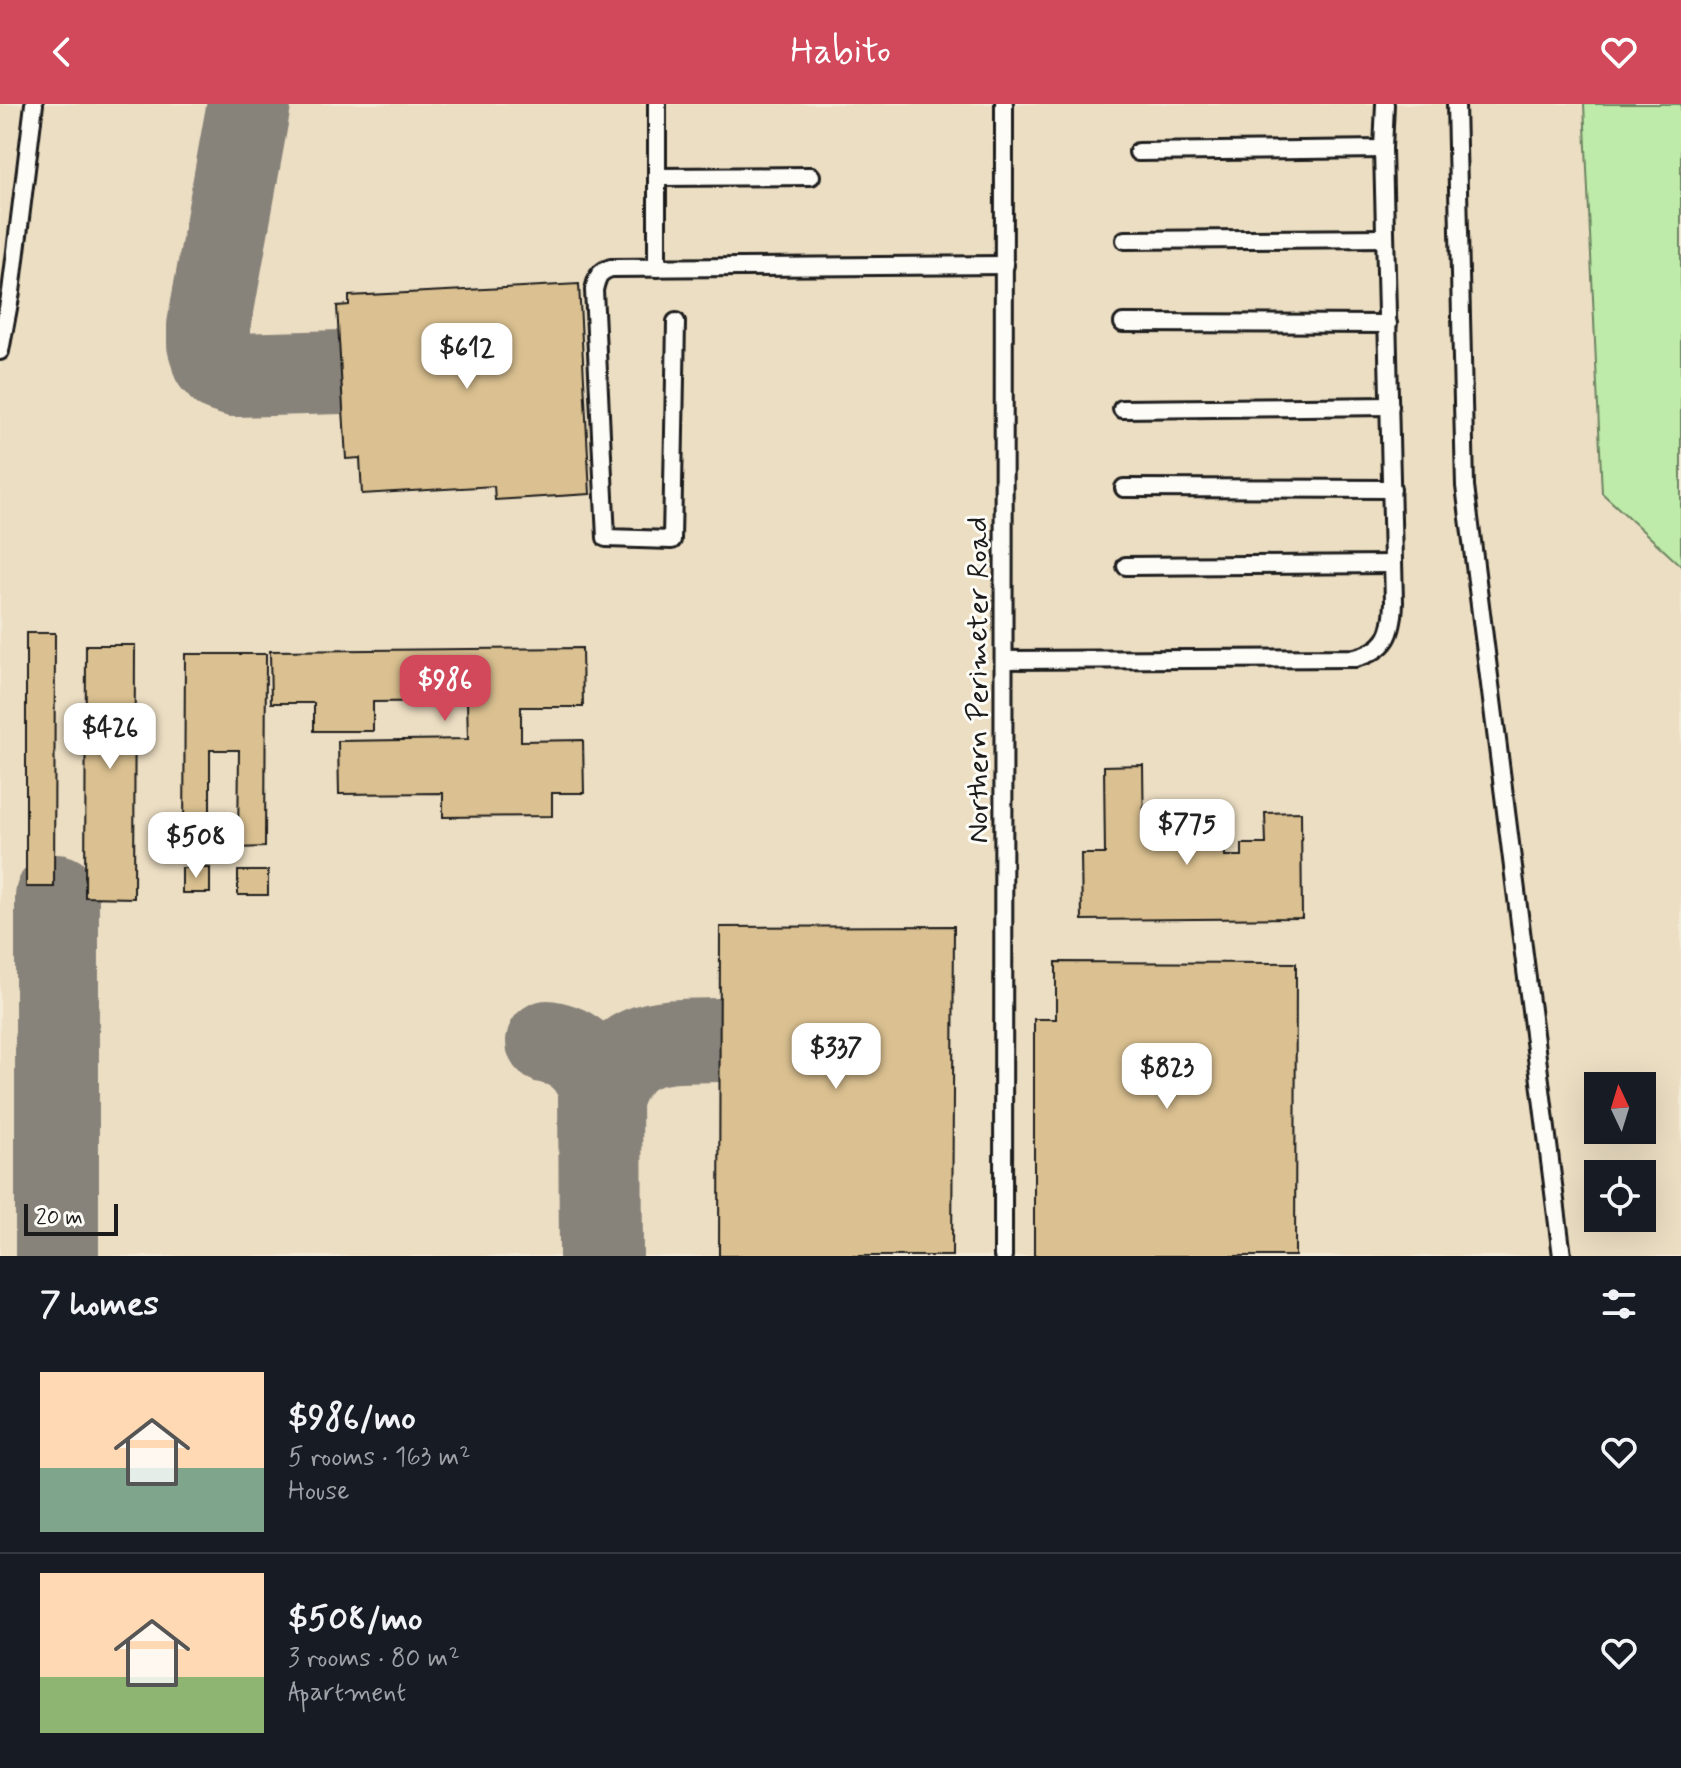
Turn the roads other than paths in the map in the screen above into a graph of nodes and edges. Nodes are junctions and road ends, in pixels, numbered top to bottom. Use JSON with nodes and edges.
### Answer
{"nodes":[{"id":1,"x":34,"y":104,"type":"edge"},
{"id":2,"x":657,"y":104,"type":"edge"},
{"id":3,"x":1004,"y":104,"type":"edge"},
{"id":4,"x":1385,"y":104,"type":"edge"},
{"id":5,"x":1456,"y":104,"type":"edge"},
{"id":6,"x":1383,"y":149,"type":"junction"},
{"id":7,"x":1138,"y":152,"type":"dead end"},
{"id":8,"x":811,"y":176,"type":"dead end"},
{"id":9,"x":657,"y":177,"type":"junction"},
{"id":10,"x":1385,"y":238,"type":"junction"},
{"id":11,"x":1125,"y":240,"type":"dead end"},
{"id":12,"x":1005,"y":265,"type":"junction"},
{"id":13,"x":657,"y":268,"type":"junction"},
{"id":14,"x":676,"y":322,"type":"dead end"},
{"id":15,"x":1123,"y":323,"type":"dead end"},
{"id":16,"x":1388,"y":324,"type":"junction"},
{"id":17,"x":0,"y":351,"type":"edge"},
{"id":18,"x":1390,"y":406,"type":"junction"},
{"id":19,"x":1122,"y":409,"type":"dead end"},
{"id":20,"x":1124,"y":488,"type":"dead end"},
{"id":21,"x":1392,"y":489,"type":"junction"},
{"id":22,"x":1393,"y":564,"type":"junction"},
{"id":23,"x":1126,"y":566,"type":"dead end"},
{"id":24,"x":1005,"y":660,"type":"junction"},
{"id":25,"x":1003,"y":1256,"type":"edge"},
{"id":26,"x":1562,"y":1256,"type":"edge"}],
"edges":[{"from":1,"to":17,"type":"lane"},
{"from":2,"to":9,"type":"lane"},
{"from":3,"to":12,"type":"lane","name":"Northern Perimeter Road"},
{"from":4,"to":6,"type":"lane"},
{"from":5,"to":26,"type":"lane"},
{"from":6,"to":7,"type":"lane"},
{"from":6,"to":10,"type":"lane"},
{"from":8,"to":9,"type":"lane"},
{"from":9,"to":13,"type":"lane"},
{"from":10,"to":11,"type":"lane"},
{"from":10,"to":16,"type":"lane"},
{"from":12,"to":13,"type":"lane"},
{"from":12,"to":24,"type":"lane","name":"Northern Perimeter Road"},
{"from":13,"to":14,"type":"lane"},
{"from":15,"to":16,"type":"lane"},
{"from":16,"to":18,"type":"lane"},
{"from":18,"to":19,"type":"lane"},
{"from":18,"to":21,"type":"lane"},
{"from":20,"to":21,"type":"lane"},
{"from":21,"to":22,"type":"lane"},
{"from":22,"to":23,"type":"lane"},
{"from":22,"to":24,"type":"lane"},
{"from":24,"to":25,"type":"lane","name":"Northern Perimeter Road"}]}
